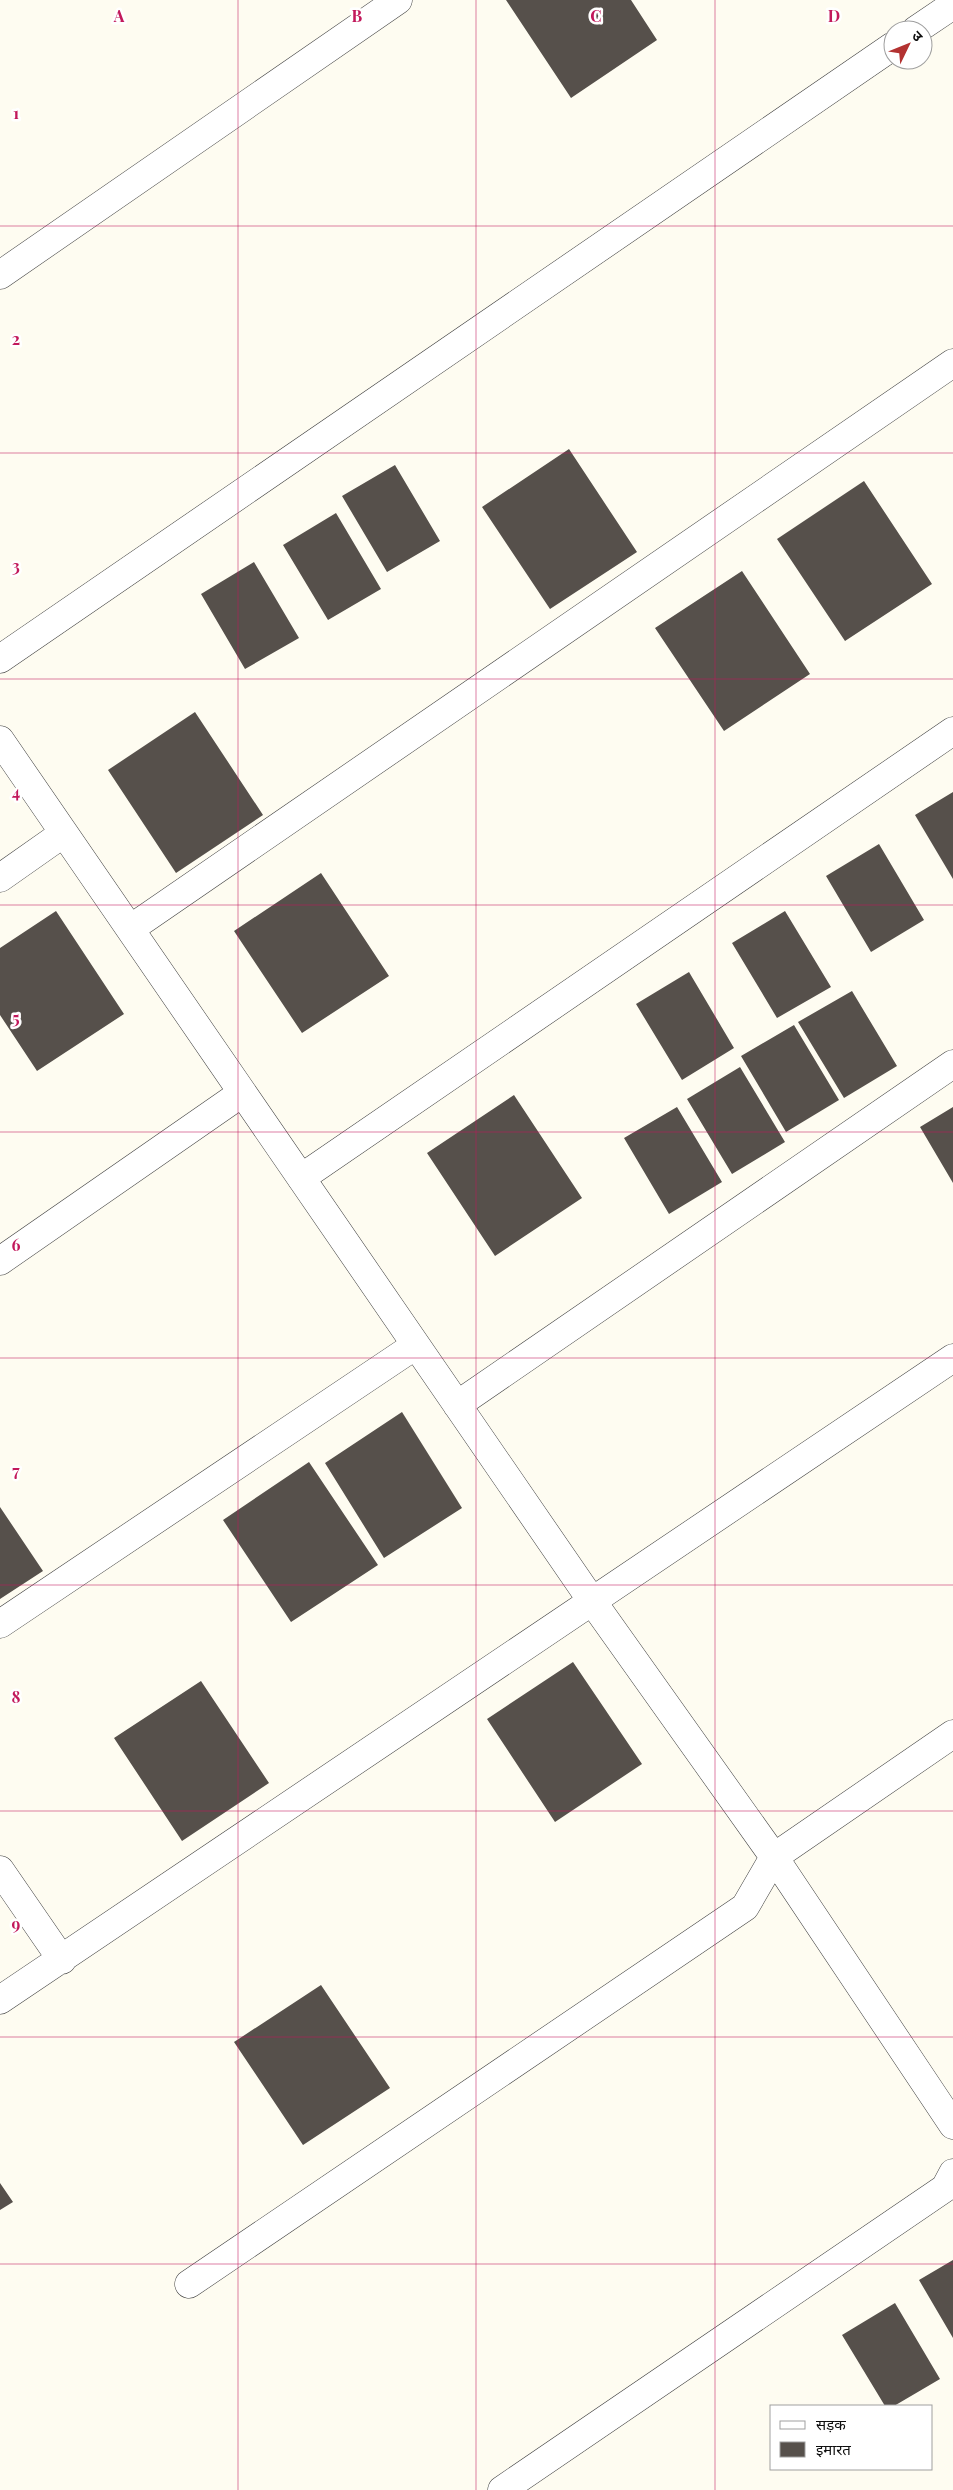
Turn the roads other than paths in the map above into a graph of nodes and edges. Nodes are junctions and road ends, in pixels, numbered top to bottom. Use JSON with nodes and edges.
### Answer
{"nodes":[{"id":1,"x":398,"y":0,"type":"edge"},
{"id":2,"x":953,"y":5,"type":"edge"},
{"id":3,"x":931,"y":20,"type":"edge"},
{"id":4,"x":883,"y":53,"type":"edge"},
{"id":5,"x":0,"y":275,"type":"edge"},
{"id":6,"x":953,"y":363,"type":"edge"},
{"id":7,"x":0,"y":659,"type":"edge"},
{"id":8,"x":953,"y":730,"type":"edge"},
{"id":9,"x":0,"y":740,"type":"edge"},
{"id":10,"x":64,"y":833,"type":"junction"},
{"id":11,"x":0,"y":878,"type":"edge"},
{"id":12,"x":130,"y":929,"type":"junction"},
{"id":13,"x":953,"y":1064,"type":"edge"},
{"id":14,"x":242,"y":1093,"type":"junction"},
{"id":15,"x":301,"y":1178,"type":"junction"},
{"id":16,"x":0,"y":1261,"type":"edge"},
{"id":17,"x":416,"y":1345,"type":"junction"},
{"id":18,"x":953,"y":1358,"type":"edge"},
{"id":19,"x":457,"y":1405,"type":"junction"},
{"id":20,"x":592,"y":1601,"type":"junction"},
{"id":21,"x":0,"y":1624,"type":"edge"},
{"id":22,"x":953,"y":1734,"type":"edge"},
{"id":23,"x":774,"y":1857,"type":"junction"},
{"id":24,"x":0,"y":1870,"type":"edge"},
{"id":25,"x":62,"y":1960,"type":"junction"},
{"id":26,"x":0,"y":2000,"type":"edge"},
{"id":27,"x":953,"y":2125,"type":"edge"},
{"id":28,"x":953,"y":2173,"type":"edge"},
{"id":29,"x":189,"y":2284,"type":"dead end"},
{"id":30,"x":502,"y":2490,"type":"edge"}],
"edges":[{"from":1,"to":5,"type":"street"},
{"from":2,"to":3,"type":"street"},
{"from":4,"to":7,"type":"street"},
{"from":6,"to":12,"type":"street"},
{"from":8,"to":15,"type":"street"},
{"from":9,"to":10,"type":"street"},
{"from":10,"to":11,"type":"street"},
{"from":10,"to":12,"type":"street"},
{"from":12,"to":14,"type":"street"},
{"from":13,"to":19,"type":"street"},
{"from":14,"to":15,"type":"street"},
{"from":14,"to":16,"type":"street"},
{"from":15,"to":17,"type":"street"},
{"from":17,"to":19,"type":"street"},
{"from":17,"to":21,"type":"street"},
{"from":18,"to":20,"type":"street"},
{"from":19,"to":20,"type":"street"},
{"from":20,"to":23,"type":"street"},
{"from":20,"to":25,"type":"street"},
{"from":22,"to":23,"type":"street"},
{"from":23,"to":27,"type":"street"},
{"from":23,"to":29,"type":"street"},
{"from":24,"to":25,"type":"street"},
{"from":25,"to":26,"type":"street"},
{"from":28,"to":30,"type":"street"}]}
